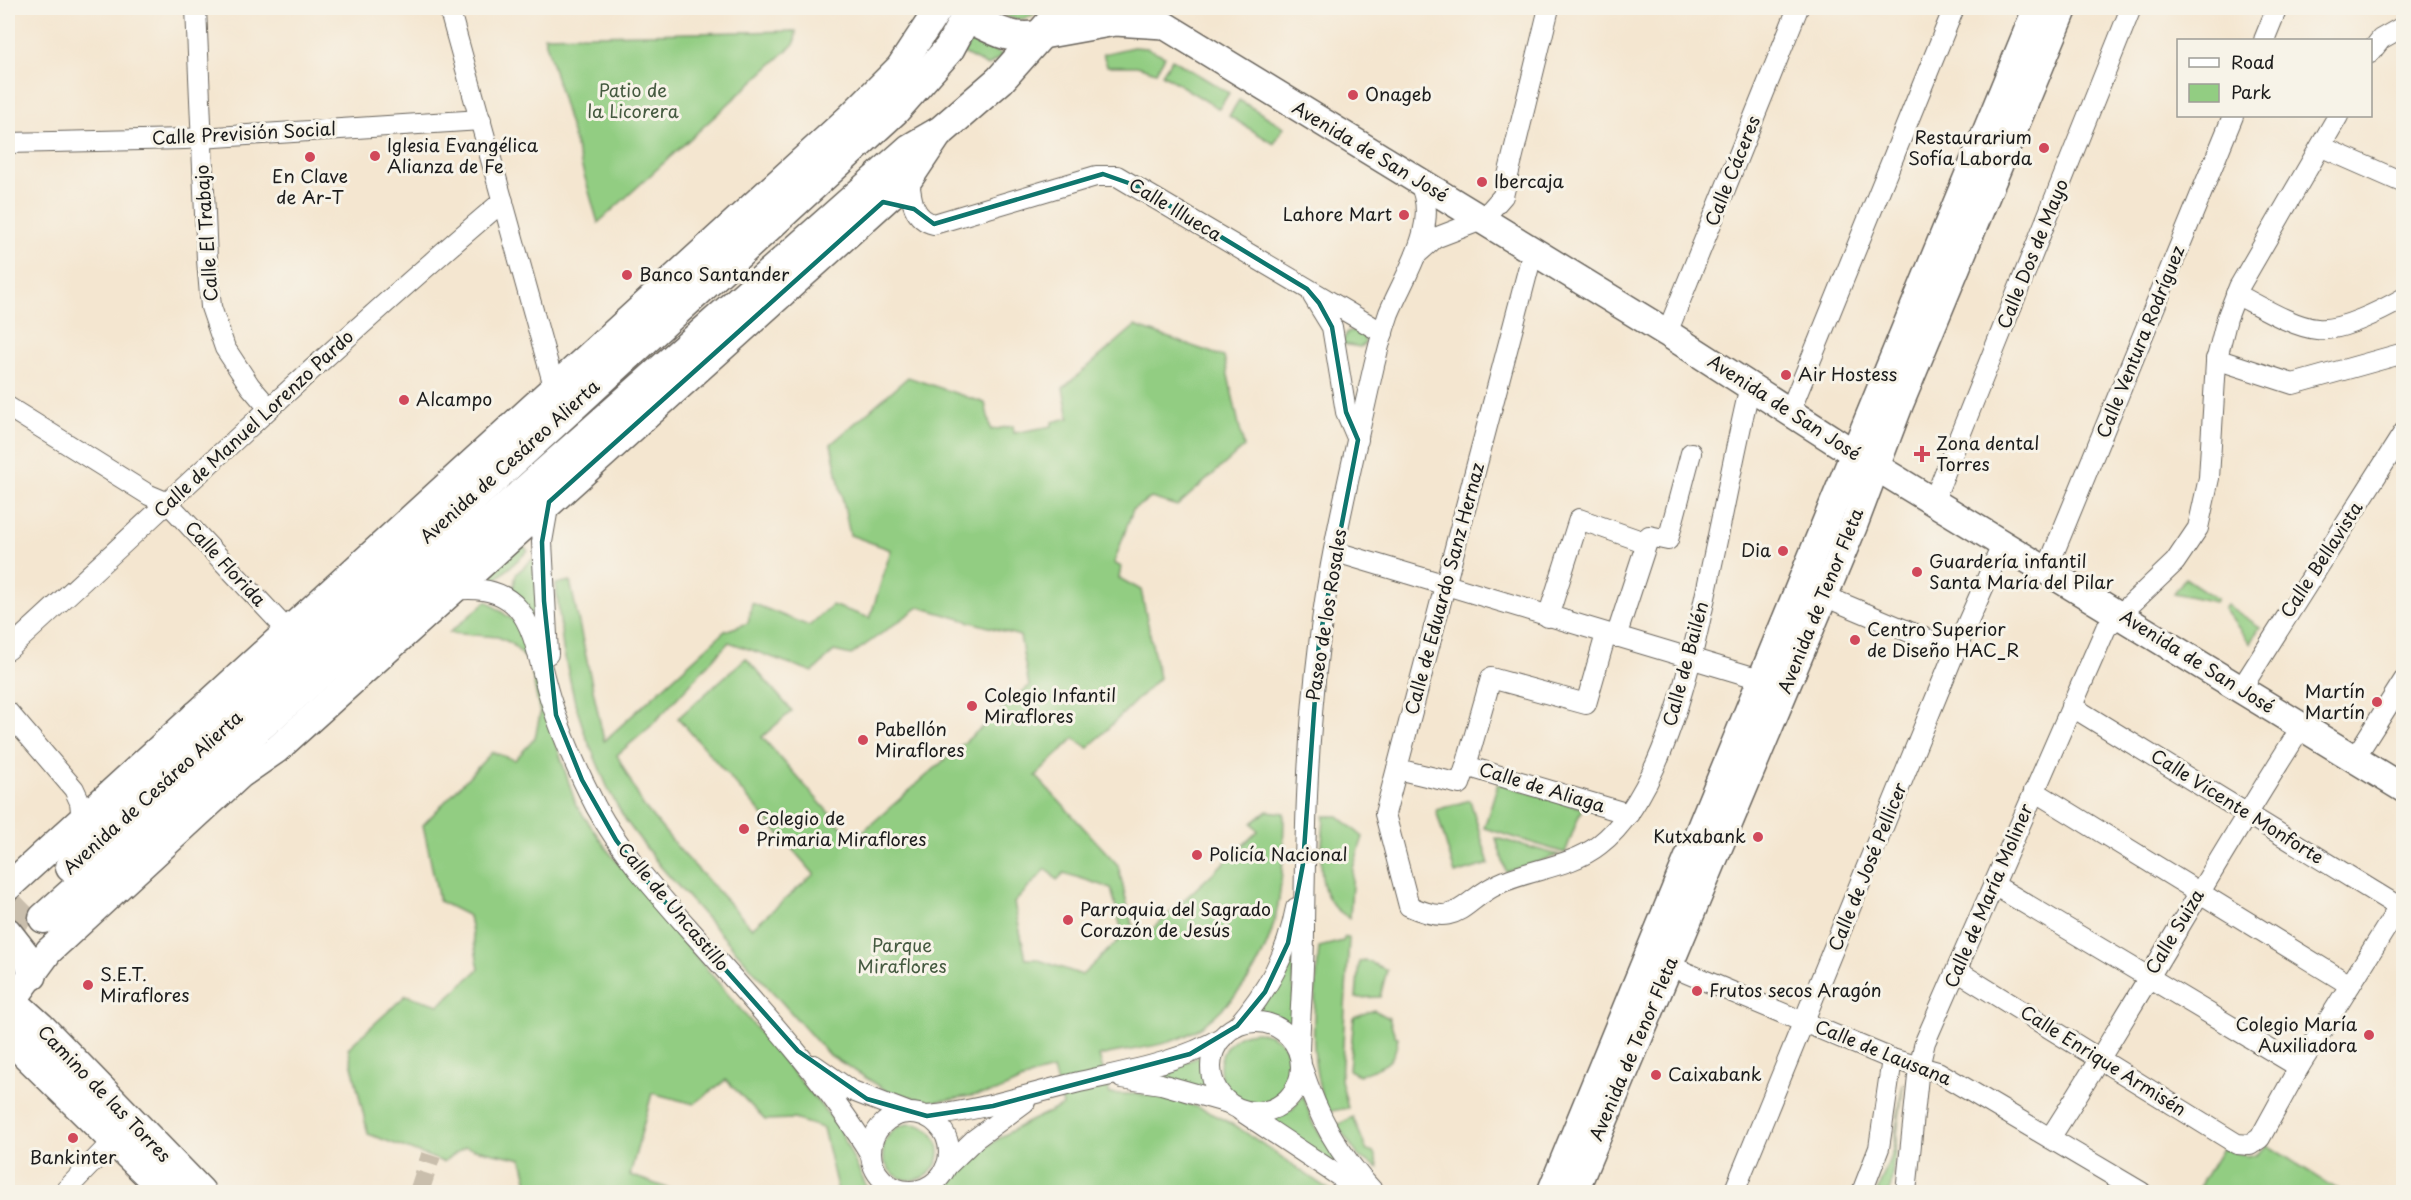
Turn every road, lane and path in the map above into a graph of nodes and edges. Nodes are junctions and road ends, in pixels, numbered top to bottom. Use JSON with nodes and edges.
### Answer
{"nodes":[{"id":1,"x":196,"y":8,"type":"edge"},
{"id":2,"x":448,"y":8,"type":"edge"},
{"id":3,"x":939,"y":8,"type":"edge"},
{"id":4,"x":1064,"y":8,"type":"edge"},
{"id":5,"x":1549,"y":8,"type":"edge"},
{"id":6,"x":1798,"y":8,"type":"edge"},
{"id":7,"x":1954,"y":8,"type":"edge"},
{"id":8,"x":2037,"y":8,"type":"edge"},
{"id":9,"x":2064,"y":8,"type":"edge"},
{"id":10,"x":2132,"y":8,"type":"edge"},
{"id":11,"x":2277,"y":8,"type":"edge"},
{"id":12,"x":963,"y":11,"type":"edge"},
{"id":13,"x":1155,"y":16,"type":"edge"},
{"id":14,"x":2403,"y":26,"type":"edge"},
{"id":15,"x":1037,"y":36,"type":"junction"},
{"id":16,"x":2264,"y":39,"type":"edge"},
{"id":17,"x":2372,"y":50,"type":"edge"},
{"id":18,"x":2233,"y":117,"type":"edge"},
{"id":19,"x":2337,"y":117,"type":"edge"},
{"id":20,"x":481,"y":120,"type":"junction"},
{"id":21,"x":941,"y":131,"type":"junction"},
{"id":22,"x":201,"y":138,"type":"junction"},
{"id":23,"x":8,"y":143,"type":"edge"},
{"id":24,"x":2322,"y":147,"type":"junction"},
{"id":25,"x":909,"y":179,"type":"junction"},
{"id":26,"x":1419,"y":182,"type":"junction"},
{"id":27,"x":2403,"y":183,"type":"edge"},
{"id":28,"x":503,"y":201,"type":"junction"},
{"id":29,"x":883,"y":202,"type":"junction"},
{"id":30,"x":914,"y":209,"type":"junction"},
{"id":31,"x":1482,"y":220,"type":"junction"},
{"id":32,"x":1533,"y":251,"type":"junction"},
{"id":33,"x":1414,"y":257,"type":"junction"},
{"id":34,"x":1308,"y":290,"type":"junction"},
{"id":35,"x":2236,"y":294,"type":"junction"},
{"id":36,"x":2403,"y":298,"type":"edge"},
{"id":37,"x":1357,"y":319,"type":"junction"},
{"id":38,"x":1383,"y":333,"type":"junction"},
{"id":39,"x":1667,"y":333,"type":"junction"},
{"id":40,"x":1335,"y":342,"type":"junction"},
{"id":41,"x":2403,"y":354,"type":"edge"},
{"id":42,"x":2216,"y":359,"type":"junction"},
{"id":43,"x":554,"y":386,"type":"junction"},
{"id":44,"x":1750,"y":386,"type":"junction"},
{"id":45,"x":8,"y":407,"type":"edge"},
{"id":46,"x":268,"y":407,"type":"junction"},
{"id":47,"x":1790,"y":411,"type":"junction"},
{"id":48,"x":2403,"y":432,"type":"edge"},
{"id":49,"x":1358,"y":440,"type":"junction"},
{"id":50,"x":1691,"y":453,"type":"dead end"},
{"id":51,"x":1865,"y":460,"type":"junction"},
{"id":52,"x":1934,"y":500,"type":"junction"},
{"id":53,"x":549,"y":502,"type":"junction"},
{"id":54,"x":168,"y":503,"type":"junction"},
{"id":55,"x":1647,"y":543,"type":"junction"},
{"id":56,"x":2003,"y":543,"type":"junction"},
{"id":57,"x":1336,"y":552,"type":"junction"},
{"id":58,"x":2047,"y":569,"type":"junction"},
{"id":59,"x":1446,"y":586,"type":"junction"},
{"id":60,"x":453,"y":590,"type":"junction"},
{"id":61,"x":1824,"y":596,"type":"junction"},
{"id":62,"x":2121,"y":615,"type":"junction"},
{"id":63,"x":1548,"y":617,"type":"junction"},
{"id":64,"x":333,"y":624,"type":"junction"},
{"id":65,"x":287,"y":630,"type":"junction"},
{"id":66,"x":1611,"y":636,"type":"junction"},
{"id":67,"x":8,"y":650,"type":"edge"},
{"id":68,"x":1955,"y":651,"type":"junction"},
{"id":69,"x":1692,"y":658,"type":"junction"},
{"id":70,"x":339,"y":659,"type":"junction"},
{"id":71,"x":1760,"y":679,"type":"junction"},
{"id":72,"x":2403,"y":680,"type":"edge"},
{"id":73,"x":2241,"y":689,"type":"junction"},
{"id":74,"x":2071,"y":705,"type":"junction"},
{"id":75,"x":8,"y":712,"type":"edge"},
{"id":76,"x":556,"y":715,"type":"junction"},
{"id":77,"x":197,"y":716,"type":"junction"},
{"id":78,"x":2301,"y":728,"type":"junction"},
{"id":79,"x":2354,"y":759,"type":"junction"},
{"id":80,"x":1466,"y":766,"type":"junction"},
{"id":81,"x":1397,"y":769,"type":"junction"},
{"id":82,"x":240,"y":775,"type":"junction"},
{"id":83,"x":2403,"y":789,"type":"edge"},
{"id":84,"x":2034,"y":791,"type":"junction"},
{"id":85,"x":2247,"y":813,"type":"junction"},
{"id":86,"x":1629,"y":814,"type":"junction"},
{"id":87,"x":82,"y":820,"type":"junction"},
{"id":88,"x":1303,"y":864,"type":"junction"},
{"id":89,"x":1994,"y":885,"type":"junction"},
{"id":90,"x":2199,"y":891,"type":"junction"},
{"id":91,"x":28,"y":903,"type":"edge"},
{"id":92,"x":2401,"y":908,"type":"edge"},
{"id":93,"x":1426,"y":915,"type":"joint"},
{"id":94,"x":8,"y":932,"type":"edge"},
{"id":95,"x":1656,"y":964,"type":"junction"},
{"id":96,"x":1957,"y":971,"type":"junction"},
{"id":97,"x":33,"y":976,"type":"junction"},
{"id":98,"x":2148,"y":977,"type":"junction"},
{"id":99,"x":2350,"y":985,"type":"junction"},
{"id":100,"x":9,"y":1002,"type":"edge"},
{"id":101,"x":1805,"y":1021,"type":"junction"},
{"id":102,"x":1230,"y":1032,"type":"junction"},
{"id":103,"x":14,"y":1048,"type":"edge"},
{"id":104,"x":798,"y":1051,"type":"junction"},
{"id":105,"x":1892,"y":1059,"type":"junction"},
{"id":106,"x":2101,"y":1059,"type":"junction"},
{"id":107,"x":1300,"y":1060,"type":"junction"},
{"id":108,"x":1919,"y":1066,"type":"junction"},
{"id":109,"x":2298,"y":1067,"type":"junction"},
{"id":110,"x":1111,"y":1077,"type":"junction"},
{"id":111,"x":1038,"y":1094,"type":"junction"},
{"id":112,"x":1233,"y":1106,"type":"junction"},
{"id":113,"x":907,"y":1113,"type":"junction"},
{"id":114,"x":927,"y":1116,"type":"junction"},
{"id":115,"x":2050,"y":1138,"type":"junction"},
{"id":116,"x":113,"y":1141,"type":"junction"},
{"id":117,"x":874,"y":1164,"type":"junction"},
{"id":118,"x":937,"y":1181,"type":"edge"},
{"id":119,"x":64,"y":1192,"type":"edge"},
{"id":120,"x":167,"y":1192,"type":"edge"},
{"id":121,"x":200,"y":1192,"type":"edge"},
{"id":122,"x":883,"y":1192,"type":"edge"},
{"id":123,"x":1363,"y":1192,"type":"edge"},
{"id":124,"x":1375,"y":1192,"type":"edge"},
{"id":125,"x":1551,"y":1192,"type":"edge"},
{"id":126,"x":1574,"y":1192,"type":"edge"},
{"id":127,"x":1734,"y":1192,"type":"edge"},
{"id":128,"x":1862,"y":1192,"type":"edge"},
{"id":129,"x":1906,"y":1192,"type":"edge"},
{"id":130,"x":2141,"y":1192,"type":"edge"}],
"edges":[{"from":1,"to":22,"type":"street","name":"Calle El Trabajo"},
{"from":2,"to":20,"type":"street"},
{"from":3,"to":43,"type":"main road","name":"Avenida de Cesáreo Alierta"},
{"from":4,"to":15,"type":"main road","name":"Avenida de Cesáreo Alierta"},
{"from":5,"to":31,"type":"street"},
{"from":6,"to":39,"type":"street","name":"Calle Cáceres"},
{"from":7,"to":47,"type":"street"},
{"from":8,"to":51,"type":"main road","name":"Avenida de Tenor Fleta"},
{"from":9,"to":51,"type":"main road","name":"Avenida de Tenor Fleta"},
{"from":10,"to":52,"type":"street","name":"Calle Dos de Mayo"},
{"from":11,"to":16,"type":"street"},
{"from":12,"to":15,"type":"main road","name":"Avenida de San José"},
{"from":12,"to":64,"type":"main road","name":"Avenida de Cesáreo Alierta"},
{"from":13,"to":15,"type":"main road","name":"Avenida de San José"},
{"from":13,"to":26,"type":"main road","name":"Avenida de San José"},
{"from":14,"to":17,"type":"street"},
{"from":15,"to":21,"type":"main road","name":"Avenida de Cesáreo Alierta"},
{"from":18,"to":58,"type":"street","name":"Calle Ventura Rodríguez"},
{"from":19,"to":24,"type":"street","name":"Calle de María Moliner"},
{"from":20,"to":22,"type":"street","name":"Calle Previsión Social"},
{"from":20,"to":28,"type":"street"},
{"from":21,"to":25,"type":"main road","name":"Avenida de Cesáreo Alierta"},
{"from":21,"to":70,"type":"main road","name":"Avenida de Cesáreo Alierta"},
{"from":22,"to":23,"type":"street","name":"Calle Previsión Social"},
{"from":22,"to":46,"type":"street","name":"Calle El Trabajo"},
{"from":24,"to":27,"type":"street"},
{"from":24,"to":35,"type":"street","name":"Calle de María Moliner"},
{"from":25,"to":29,"type":"main road","name":"Avenida de Cesáreo Alierta"},
{"from":25,"to":30,"type":"street"},
{"from":26,"to":31,"type":"main road","name":"Avenida de San José"},
{"from":26,"to":33,"type":"street","name":"Paseo de los Rosales"},
{"from":28,"to":43,"type":"street"},
{"from":28,"to":46,"type":"street","name":"Calle de Manuel Lorenzo Pardo"},
{"from":29,"to":30,"type":"street","name":"Calle Illueca"},
{"from":29,"to":53,"type":"main road","name":"Avenida de Cesáreo Alierta"},
{"from":30,"to":34,"type":"street","name":"Calle Illueca"},
{"from":31,"to":32,"type":"main road","name":"Avenida de San José"},
{"from":31,"to":33,"type":"street","name":"Paseo de los Rosales"},
{"from":32,"to":39,"type":"main road","name":"Avenida de San José"},
{"from":32,"to":59,"type":"street","name":"Calle de Eduardo Sanz Hernaz"},
{"from":33,"to":38,"type":"street","name":"Paseo de los Rosales"},
{"from":34,"to":37,"type":"street","name":"Calle Illueca"},
{"from":34,"to":40,"type":"street"},
{"from":35,"to":36,"type":"street"},
{"from":35,"to":42,"type":"street","name":"Calle de María Moliner"},
{"from":37,"to":38,"type":"street","name":"Calle Illueca"},
{"from":37,"to":40,"type":"street"},
{"from":38,"to":49,"type":"street","name":"Paseo de los Rosales"},
{"from":39,"to":44,"type":"main road","name":"Avenida de San José"},
{"from":40,"to":49,"type":"street"},
{"from":41,"to":42,"type":"street"},
{"from":42,"to":62,"type":"street","name":"Calle de María Moliner"},
{"from":43,"to":65,"type":"main road","name":"Avenida de Cesáreo Alierta"},
{"from":44,"to":47,"type":"main road","name":"Avenida de San José"},
{"from":44,"to":69,"type":"street","name":"Calle de Bailén"},
{"from":45,"to":54,"type":"street","name":"Calle Florida"},
{"from":46,"to":54,"type":"street","name":"Calle de Manuel Lorenzo Pardo"},
{"from":47,"to":51,"type":"main road","name":"Avenida de San José"},
{"from":48,"to":73,"type":"street","name":"Calle Bellavista"},
{"from":49,"to":57,"type":"street","name":"Paseo de los Rosales"},
{"from":50,"to":55,"type":"street"},
{"from":51,"to":52,"type":"main road","name":"Avenida de San José"},
{"from":51,"to":61,"type":"main road","name":"Avenida de Tenor Fleta"},
{"from":51,"to":71,"type":"main road","name":"Avenida de Tenor Fleta"},
{"from":52,"to":56,"type":"main road","name":"Avenida de San José"},
{"from":53,"to":60,"type":"main road","name":"Avenida de Cesáreo Alierta"},
{"from":53,"to":76,"type":"street","name":"Calle de Uncastillo"},
{"from":54,"to":65,"type":"street","name":"Calle Florida"},
{"from":54,"to":67,"type":"street","name":"Calle de Manuel Lorenzo Pardo"},
{"from":55,"to":63,"type":"street"},
{"from":55,"to":66,"type":"street"},
{"from":56,"to":58,"type":"main road","name":"Avenida de San José"},
{"from":56,"to":68,"type":"street","name":"Calle de José Pellicer"},
{"from":57,"to":59,"type":"street"},
{"from":57,"to":88,"type":"street","name":"Paseo de los Rosales"},
{"from":58,"to":62,"type":"main road","name":"Avenida de San José"},
{"from":59,"to":63,"type":"street"},
{"from":59,"to":81,"type":"street","name":"Calle de Eduardo Sanz Hernaz"},
{"from":60,"to":76,"type":"street","name":"Calle de Uncastillo"},
{"from":60,"to":82,"type":"main road","name":"Avenida de Cesáreo Alierta"},
{"from":61,"to":68,"type":"street"},
{"from":61,"to":95,"type":"main road","name":"Avenida de Tenor Fleta"},
{"from":62,"to":73,"type":"main road","name":"Avenida de San José"},
{"from":62,"to":74,"type":"street","name":"Calle de María Moliner"},
{"from":63,"to":66,"type":"street"},
{"from":64,"to":77,"type":"main road"},
{"from":64,"to":91,"type":"main road","name":"Avenida de Cesáreo Alierta"},
{"from":65,"to":77,"type":"main road","name":"Avenida de Cesáreo Alierta"},
{"from":66,"to":69,"type":"street"},
{"from":66,"to":80,"type":"street"},
{"from":68,"to":101,"type":"street","name":"Calle de José Pellicer"},
{"from":69,"to":71,"type":"street"},
{"from":69,"to":86,"type":"street","name":"Calle de Bailén"},
{"from":70,"to":82,"type":"main road"},
{"from":70,"to":91,"type":"main road","name":"Avenida de Cesáreo Alierta"},
{"from":71,"to":95,"type":"main road","name":"Avenida de Tenor Fleta"},
{"from":72,"to":79,"type":"street"},
{"from":73,"to":78,"type":"main road","name":"Avenida de San José"},
{"from":74,"to":84,"type":"street","name":"Calle de María Moliner"},
{"from":74,"to":85,"type":"street","name":"Calle Vicente Monforte"},
{"from":75,"to":87,"type":"street"},
{"from":76,"to":104,"type":"street","name":"Calle de Uncastillo"},
{"from":77,"to":87,"type":"main road","name":"Avenida de Cesáreo Alierta"},
{"from":78,"to":79,"type":"main road","name":"Avenida de San José"},
{"from":78,"to":85,"type":"street","name":"Calle Suiza"},
{"from":79,"to":83,"type":"main road","name":"Avenida de San José"},
{"from":80,"to":81,"type":"street","name":"Calle de Aliaga"},
{"from":80,"to":86,"type":"street","name":"Calle de Aliaga"},
{"from":81,"to":93,"type":"street","name":"Calle de Eduardo Sanz Hernaz"},
{"from":82,"to":97,"type":"main road","name":"Avenida de Cesáreo Alierta"},
{"from":84,"to":89,"type":"street","name":"Calle de María Moliner"},
{"from":84,"to":90,"type":"street"},
{"from":85,"to":90,"type":"street","name":"Calle Suiza"},
{"from":85,"to":92,"type":"street","name":"Calle Vicente Monforte"},
{"from":86,"to":93,"type":"street","name":"Calle de Bailén"},
{"from":87,"to":91,"type":"main road","name":"Avenida de Cesáreo Alierta"},
{"from":88,"to":102,"type":"street","name":"Paseo de los Rosales"},
{"from":88,"to":107,"type":"street","name":"Paseo de los Rosales"},
{"from":89,"to":96,"type":"street","name":"Calle de María Moliner"},
{"from":89,"to":98,"type":"street"},
{"from":90,"to":98,"type":"street","name":"Calle Suiza"},
{"from":90,"to":99,"type":"street"},
{"from":92,"to":99,"type":"street"},
{"from":94,"to":97,"type":"main road"},
{"from":95,"to":101,"type":"street","name":"Calle de Lausana"},
{"from":95,"to":125,"type":"main road","name":"Avenida de Tenor Fleta"},
{"from":95,"to":126,"type":"main road","name":"Avenida de Tenor Fleta"},
{"from":96,"to":106,"type":"street","name":"Calle Enrique Armisén"},
{"from":96,"to":108,"type":"street","name":"Calle de María Moliner"},
{"from":97,"to":100,"type":"main road","name":"Avenida de Cesáreo Alierta"},
{"from":98,"to":106,"type":"street","name":"Calle Suiza"},
{"from":98,"to":109,"type":"street"},
{"from":99,"to":109,"type":"street"},
{"from":100,"to":121,"type":"main road","name":"Camino de las Torres"},
{"from":101,"to":105,"type":"street","name":"Calle de Lausana"},
{"from":101,"to":127,"type":"street","name":"Calle de José Pellicer"},
{"from":102,"to":107,"type":"street"},
{"from":102,"to":110,"type":"street","name":"Paseo de los Rosales"},
{"from":102,"to":112,"type":"street"},
{"from":103,"to":116,"type":"main road","name":"Camino de las Torres"},
{"from":104,"to":113,"type":"street","name":"Calle de Uncastillo"},
{"from":104,"to":117,"type":"street","name":"Calle de Uncastillo"},
{"from":105,"to":108,"type":"street","name":"Calle de Lausana"},
{"from":105,"to":128,"type":"street"},
{"from":106,"to":109,"type":"street","name":"Calle Enrique Armisén"},
{"from":106,"to":115,"type":"street","name":"Calle Suiza"},
{"from":107,"to":112,"type":"street"},
{"from":107,"to":124,"type":"street"},
{"from":108,"to":115,"type":"street","name":"Calle de Lausana"},
{"from":108,"to":129,"type":"street","name":"Calle de María Moliner"},
{"from":110,"to":111,"type":"street","name":"Paseo de los Rosales"},
{"from":110,"to":112,"type":"street","name":"Paseo de los Rosales"},
{"from":111,"to":114,"type":"street","name":"Paseo de los Rosales"},
{"from":111,"to":118,"type":"street","name":"Paseo de los Rosales"},
{"from":112,"to":123,"type":"street"},
{"from":113,"to":114,"type":"street"},
{"from":113,"to":117,"type":"street"},
{"from":114,"to":118,"type":"street"},
{"from":115,"to":130,"type":"street","name":"Calle de Lausana"},
{"from":116,"to":119,"type":"street"},
{"from":116,"to":120,"type":"main road","name":"Camino de las Torres"},
{"from":117,"to":118,"type":"street"},
{"from":117,"to":122,"type":"street"}]}
